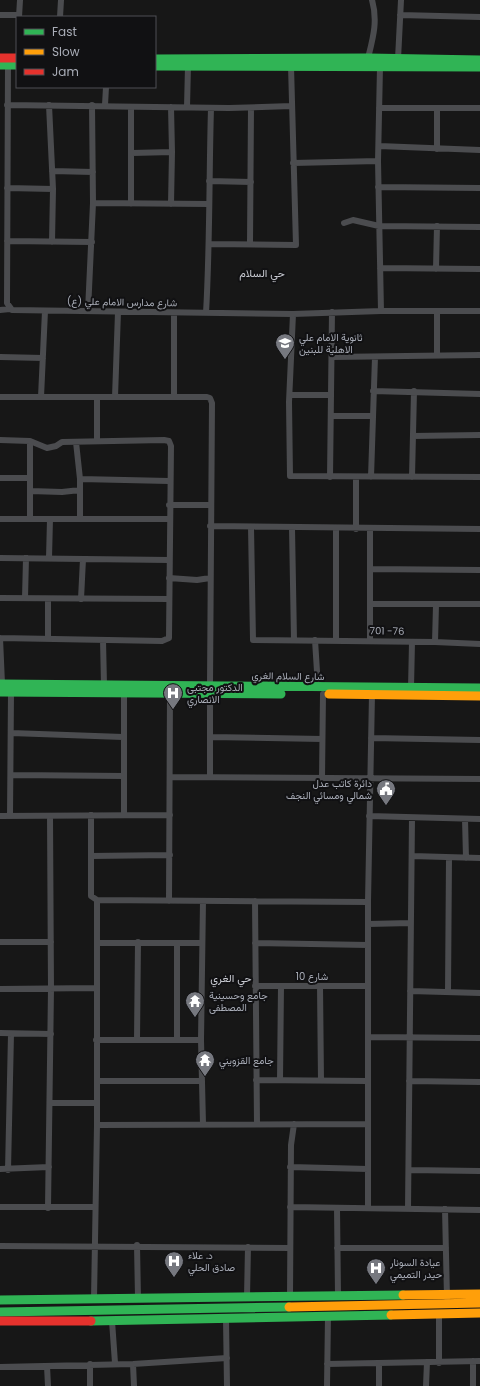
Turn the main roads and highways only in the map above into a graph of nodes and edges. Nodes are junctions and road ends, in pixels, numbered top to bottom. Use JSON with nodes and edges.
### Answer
{"nodes":[{"id":1,"x":0,"y":58,"type":"edge"},
{"id":2,"x":16,"y":58,"type":"edge"},
{"id":3,"x":156,"y":59,"type":"edge"},
{"id":4,"x":480,"y":60,"type":"edge"},
{"id":5,"x":156,"y":66,"type":"edge"},
{"id":6,"x":480,"y":67,"type":"edge"},
{"id":7,"x":0,"y":687,"type":"edge"},
{"id":8,"x":480,"y":688,"type":"edge"},
{"id":9,"x":64,"y":689,"type":"junction"},
{"id":10,"x":210,"y":689,"type":"junction"},
{"id":11,"x":320,"y":690,"type":"junction"},
{"id":12,"x":426,"y":691,"type":"junction"},
{"id":13,"x":480,"y":696,"type":"edge"},
{"id":14,"x":480,"y":1294,"type":"edge"},
{"id":15,"x":290,"y":1296,"type":"junction"},
{"id":16,"x":170,"y":1298,"type":"junction"},
{"id":17,"x":447,"y":1298,"type":"junction"},
{"id":18,"x":0,"y":1300,"type":"edge"},
{"id":19,"x":480,"y":1303,"type":"edge"},
{"id":20,"x":366,"y":1304,"type":"junction"},
{"id":21,"x":291,"y":1306,"type":"junction"},
{"id":22,"x":170,"y":1309,"type":"junction"},
{"id":23,"x":0,"y":1312,"type":"edge"},
{"id":24,"x":480,"y":1313,"type":"edge"},
{"id":25,"x":366,"y":1314,"type":"junction"},
{"id":26,"x":55,"y":1316,"type":"junction"},
{"id":27,"x":0,"y":1321,"type":"edge"}],
"edges":[{"from":1,"to":2,"type":"main road"},
{"from":3,"to":4,"type":"main road"},
{"from":5,"to":6,"type":"main road"},
{"from":7,"to":9,"type":"main road","name":"شارع السلام الغري"},
{"from":7,"to":9,"type":"main road","name":"شارع السلام الغري"},
{"from":8,"to":12,"type":"main road","name":"شارع السلام الغري"},
{"from":9,"to":10,"type":"main road","name":"شارع السلام الغري"},
{"from":9,"to":10,"type":"main road","name":"شارع السلام الغري"},
{"from":10,"to":11,"type":"main road","name":"شارع السلام الغري"},
{"from":11,"to":12,"type":"main road","name":"شارع السلام الغري"},
{"from":11,"to":12,"type":"main road","name":"شارع السلام الغري"},
{"from":12,"to":13,"type":"main road","name":"شارع السلام الغري"},
{"from":14,"to":17,"type":"main road"},
{"from":15,"to":16,"type":"main road"},
{"from":15,"to":17,"type":"main road"},
{"from":15,"to":21,"type":"main road"},
{"from":16,"to":18,"type":"main road"},
{"from":16,"to":22,"type":"main road"},
{"from":17,"to":19,"type":"main road"},
{"from":17,"to":20,"type":"main road"},
{"from":20,"to":21,"type":"main road"},
{"from":20,"to":25,"type":"main road"},
{"from":21,"to":22,"type":"main road"},
{"from":22,"to":26,"type":"main road"},
{"from":23,"to":26,"type":"main road"},
{"from":24,"to":25,"type":"main road"},
{"from":25,"to":26,"type":"main road"},
{"from":26,"to":27,"type":"main road"}]}
